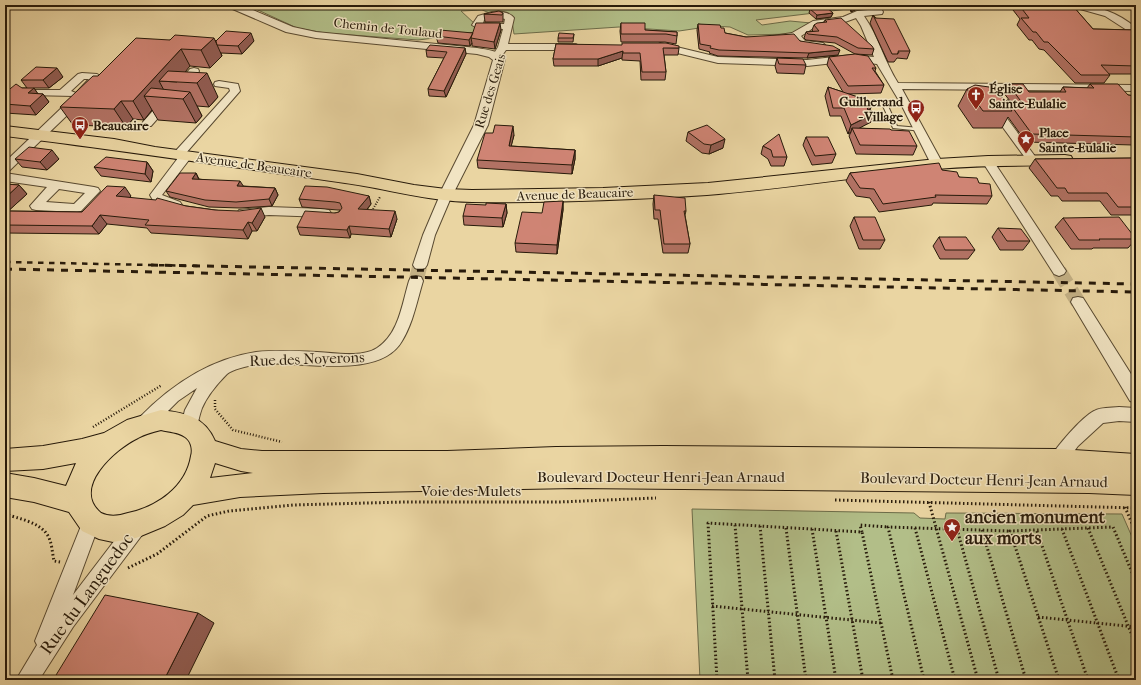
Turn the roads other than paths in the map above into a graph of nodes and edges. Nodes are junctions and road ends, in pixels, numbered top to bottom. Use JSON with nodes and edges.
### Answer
{"nodes":[{"id":1,"x":232,"y":5,"type":"edge"},
{"id":2,"x":1076,"y":5,"type":"edge"},
{"id":3,"x":879,"y":12,"type":"dead end"},
{"id":4,"x":856,"y":15,"type":"junction"},
{"id":5,"x":508,"y":27,"type":"dead end"},
{"id":6,"x":1136,"y":33,"type":"edge"},
{"id":7,"x":795,"y":35,"type":"junction"},
{"id":8,"x":649,"y":46,"type":"edge"},
{"id":9,"x":828,"y":46,"type":"edge"},
{"id":10,"x":587,"y":47,"type":"edge"},
{"id":11,"x":840,"y":51,"type":"edge"},
{"id":12,"x":500,"y":52,"type":"junction"},
{"id":13,"x":852,"y":58,"type":"junction"},
{"id":14,"x":880,"y":61,"type":"junction"},
{"id":15,"x":781,"y":62,"type":"junction"},
{"id":16,"x":194,"y":71,"type":"edge"},
{"id":17,"x":219,"y":84,"type":"dead end"},
{"id":18,"x":894,"y":86,"type":"junction"},
{"id":19,"x":968,"y":86,"type":"junction"},
{"id":20,"x":1136,"y":88,"type":"edge"},
{"id":21,"x":28,"y":92,"type":"edge"},
{"id":22,"x":62,"y":94,"type":"junction"},
{"id":23,"x":80,"y":94,"type":"junction"},
{"id":24,"x":906,"y":104,"type":"junction"},
{"id":25,"x":161,"y":108,"type":"junction"},
{"id":26,"x":176,"y":110,"type":"edge"},
{"id":27,"x":200,"y":111,"type":"dead end"},
{"id":28,"x":216,"y":113,"type":"junction"},
{"id":29,"x":147,"y":124,"type":"dead end"},
{"id":30,"x":920,"y":130,"type":"junction"},
{"id":31,"x":5,"y":131,"type":"edge"},
{"id":32,"x":35,"y":138,"type":"junction"},
{"id":33,"x":5,"y":139,"type":"edge"},
{"id":34,"x":182,"y":156,"type":"junction"},
{"id":35,"x":1077,"y":160,"type":"edge"},
{"id":36,"x":993,"y":161,"type":"junction"},
{"id":37,"x":1033,"y":161,"type":"junction"},
{"id":38,"x":937,"y":164,"type":"junction"},
{"id":39,"x":5,"y":168,"type":"edge"},
{"id":40,"x":5,"y":177,"type":"edge"},
{"id":41,"x":56,"y":185,"type":"dead end"},
{"id":42,"x":446,"y":195,"type":"junction"},
{"id":43,"x":188,"y":208,"type":"edge"},
{"id":44,"x":233,"y":213,"type":"edge"},
{"id":45,"x":338,"y":215,"type":"edge"},
{"id":46,"x":420,"y":265,"type":"tunnel mouth"},
{"id":47,"x":1059,"y":270,"type":"tunnel mouth"},
{"id":48,"x":416,"y":281,"type":"tunnel mouth"},
{"id":49,"x":1078,"y":302,"type":"tunnel mouth"},
{"id":50,"x":224,"y":368,"type":"junction"},
{"id":51,"x":1136,"y":396,"type":"edge"},
{"id":52,"x":1136,"y":415,"type":"edge"},
{"id":53,"x":145,"y":423,"type":"junction"},
{"id":54,"x":189,"y":426,"type":"junction"},
{"id":55,"x":100,"y":435,"type":"junction"},
{"id":56,"x":205,"y":449,"type":"junction"},
{"id":57,"x":5,"y":460,"type":"edge"},
{"id":58,"x":1058,"y":460,"type":"junction"},
{"id":59,"x":1136,"y":466,"type":"edge"},
{"id":60,"x":1136,"y":483,"type":"edge"},
{"id":61,"x":5,"y":485,"type":"edge"},
{"id":62,"x":186,"y":494,"type":"junction"},
{"id":63,"x":84,"y":512,"type":"junction"},
{"id":64,"x":138,"y":525,"type":"junction"},
{"id":65,"x":32,"y":672,"type":"edge"}],
"edges":[{"from":1,"to":12,"type":"street","name":"Chemin de Toulaud"},
{"from":2,"to":6,"type":"street"},
{"from":3,"to":4,"type":"street"},
{"from":4,"to":7,"type":"street"},
{"from":4,"to":14,"type":"street"},
{"from":5,"to":12,"type":"street","name":"Rue des Geais"},
{"from":7,"to":9,"type":"street"},
{"from":7,"to":15,"type":"street"},
{"from":8,"to":15,"type":"street"},
{"from":10,"to":12,"type":"street"},
{"from":11,"to":13,"type":"street"},
{"from":12,"to":42,"type":"street","name":"Rue des Geais"},
{"from":13,"to":14,"type":"street"},
{"from":13,"to":15,"type":"street"},
{"from":14,"to":18,"type":"street"},
{"from":16,"to":25,"type":"street"},
{"from":17,"to":28,"type":"street"},
{"from":18,"to":19,"type":"street"},
{"from":18,"to":24,"type":"street"},
{"from":19,"to":20,"type":"street"},
{"from":19,"to":37,"type":"street"},
{"from":21,"to":22,"type":"street"},
{"from":22,"to":23,"type":"street"},
{"from":22,"to":23,"type":"street"},
{"from":23,"to":32,"type":"street"},
{"from":24,"to":30,"type":"street"},
{"from":24,"to":30,"type":"lane"},
{"from":25,"to":26,"type":"street"},
{"from":25,"to":29,"type":"street"},
{"from":27,"to":28,"type":"street"},
{"from":28,"to":34,"type":"street"},
{"from":30,"to":38,"type":"street"},
{"from":31,"to":32,"type":"main road","name":"Avenue de Beaucaire"},
{"from":32,"to":33,"type":"main road","name":"Avenue de Beaucaire"},
{"from":32,"to":34,"type":"main road","name":"Avenue de Beaucaire"},
{"from":32,"to":39,"type":"street"},
{"from":34,"to":42,"type":"main road","name":"Avenue de Beaucaire"},
{"from":34,"to":43,"type":"street"},
{"from":35,"to":37,"type":"main road","name":"Avenue de Beaucaire"},
{"from":36,"to":37,"type":"main road","name":"Avenue de Beaucaire"},
{"from":36,"to":38,"type":"main road","name":"Avenue de Beaucaire"},
{"from":36,"to":47,"type":"street"},
{"from":38,"to":42,"type":"main road","name":"Avenue de Beaucaire"},
{"from":40,"to":41,"type":"street"},
{"from":42,"to":46,"type":"street"},
{"from":44,"to":45,"type":"street"},
{"from":48,"to":50,"type":"street","name":"Rue des Noyerons"},
{"from":49,"to":51,"type":"street"},
{"from":50,"to":53,"type":"street","name":"Rue des Noyerons"},
{"from":50,"to":54,"type":"street","name":"Rue des Noyerons"},
{"from":52,"to":58,"type":"street"},
{"from":53,"to":54,"type":"main road"},
{"from":53,"to":55,"type":"main road"},
{"from":54,"to":56,"type":"main road"},
{"from":55,"to":57,"type":"main road"},
{"from":55,"to":63,"type":"main road"},
{"from":56,"to":58,"type":"main road","name":"Boulevard Docteur Henri-Jean Arnaud"},
{"from":56,"to":62,"type":"main road"},
{"from":58,"to":59,"type":"main road","name":"Boulevard Docteur Henri-Jean Arnaud"},
{"from":60,"to":62,"type":"main road","name":"Boulevard Docteur Henri-Jean Arnaud"},
{"from":61,"to":63,"type":"main road"},
{"from":62,"to":64,"type":"main road"},
{"from":63,"to":64,"type":"main road"},
{"from":63,"to":65,"type":"street","name":"Rue du Languedoc"},
{"from":64,"to":65,"type":"street","name":"Rue du Languedoc"}]}
